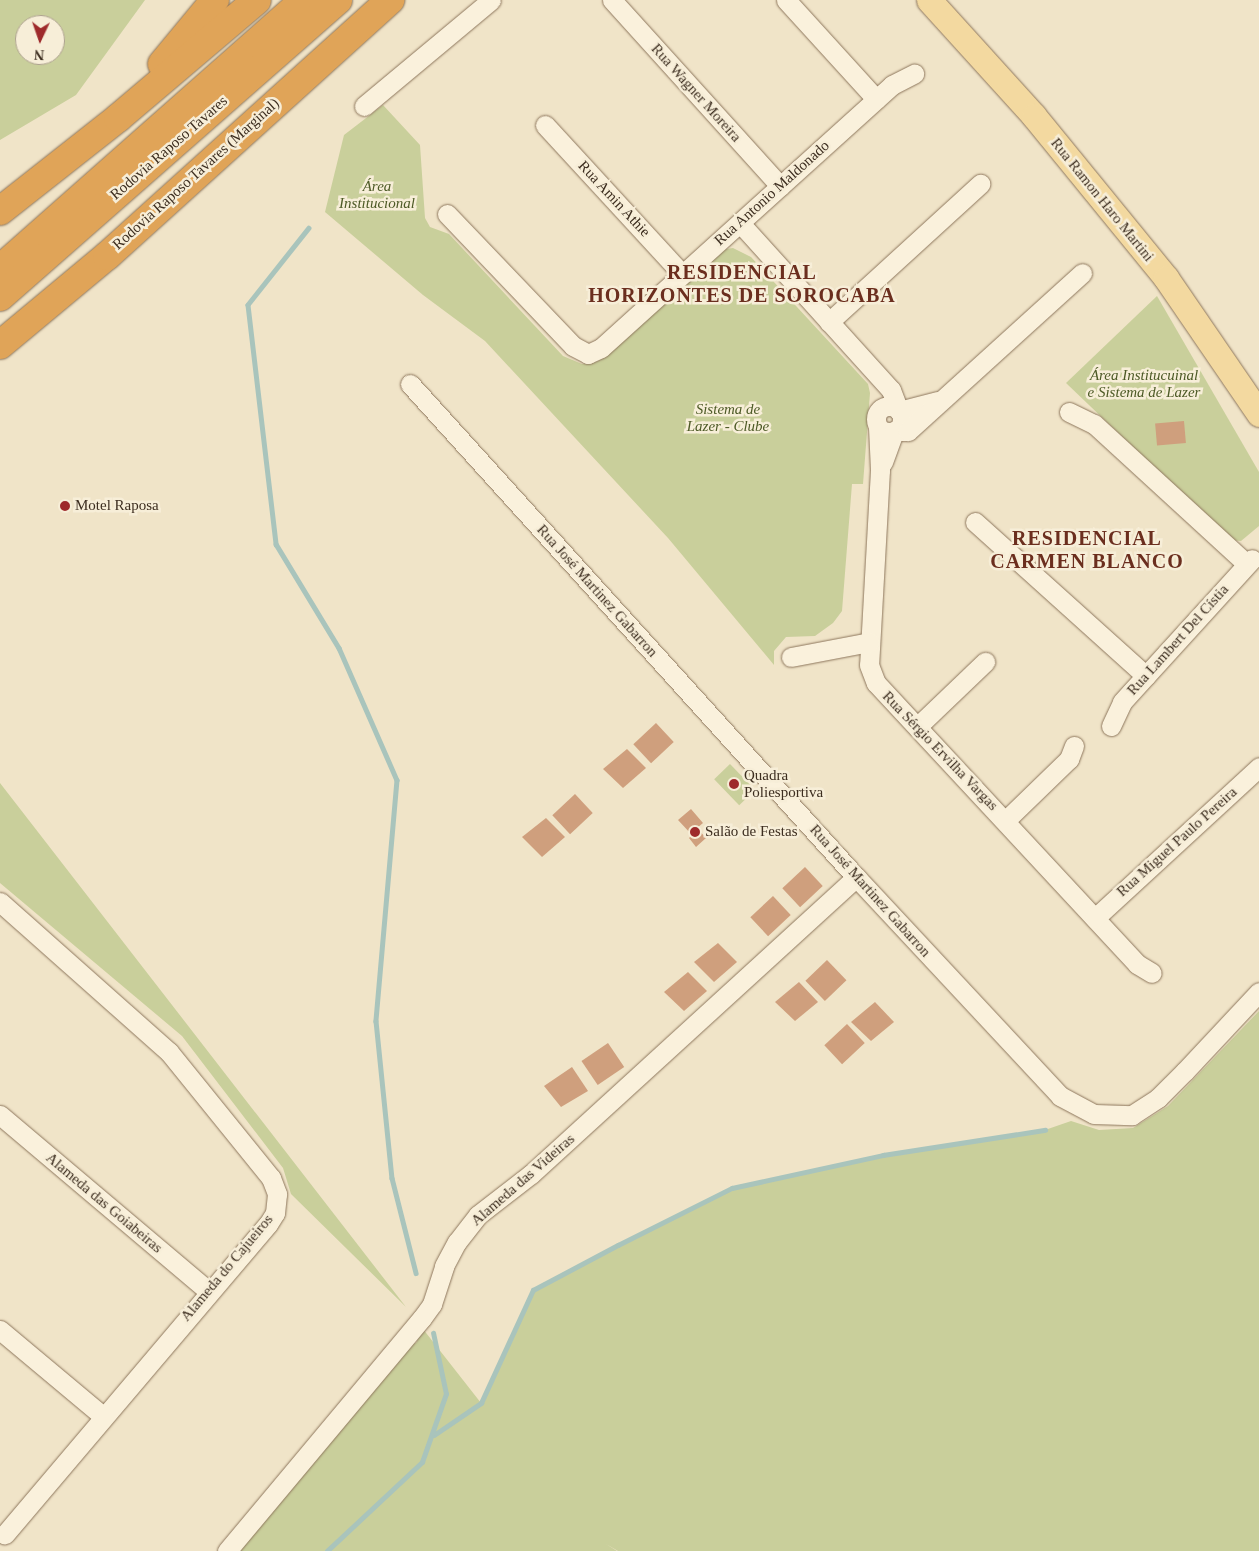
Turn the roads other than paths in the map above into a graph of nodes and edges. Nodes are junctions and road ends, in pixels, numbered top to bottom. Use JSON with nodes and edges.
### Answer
{"nodes":[{"id":1,"x":215,"y":0,"type":"edge"},
{"id":2,"x":257,"y":0,"type":"edge"},
{"id":3,"x":304,"y":0,"type":"edge"},
{"id":4,"x":338,"y":0,"type":"edge"},
{"id":5,"x":390,"y":0,"type":"edge"},
{"id":6,"x":491,"y":0,"type":"edge"},
{"id":7,"x":612,"y":0,"type":"edge"},
{"id":8,"x":786,"y":0,"type":"edge"},
{"id":9,"x":929,"y":0,"type":"edge"},
{"id":10,"x":914,"y":74,"type":"dead end"},
{"id":11,"x":876,"y":99,"type":"junction"},
{"id":12,"x":364,"y":106,"type":"dead end"},
{"id":13,"x":118,"y":118,"type":"junction"},
{"id":14,"x":546,"y":125,"type":"dead end"},
{"id":15,"x":980,"y":184,"type":"dead end"},
{"id":16,"x":780,"y":186,"type":"junction"},
{"id":17,"x":78,"y":201,"type":"junction"},
{"id":18,"x":0,"y":211,"type":"edge"},
{"id":19,"x":447,"y":214,"type":"dead end"},
{"id":20,"x":740,"y":223,"type":"junction"},
{"id":21,"x":0,"y":255,"type":"edge"},
{"id":22,"x":0,"y":269,"type":"edge"},
{"id":23,"x":1082,"y":273,"type":"dead end"},
{"id":24,"x":682,"y":274,"type":"junction"},
{"id":25,"x":0,"y":297,"type":"edge"},
{"id":26,"x":829,"y":322,"type":"junction"},
{"id":27,"x":0,"y":345,"type":"edge"},
{"id":28,"x":876,"y":372,"type":"junction"},
{"id":29,"x":410,"y":384,"type":"dead end"},
{"id":30,"x":940,"y":400,"type":"junction"},
{"id":31,"x":899,"y":411,"type":"junction"},
{"id":32,"x":1069,"y":412,"type":"dead end"},
{"id":33,"x":1259,"y":414,"type":"edge"},
{"id":34,"x":884,"y":423,"type":"junction"},
{"id":35,"x":975,"y":522,"type":"dead end"},
{"id":36,"x":870,"y":642,"type":"junction"},
{"id":37,"x":792,"y":657,"type":"dead end"},
{"id":38,"x":985,"y":662,"type":"dead end"},
{"id":39,"x":1146,"y":676,"type":"junction"},
{"id":40,"x":918,"y":726,"type":"junction"},
{"id":41,"x":1111,"y":726,"type":"dead end"},
{"id":42,"x":1074,"y":746,"type":"dead end"},
{"id":43,"x":1259,"y":767,"type":"edge"},
{"id":44,"x":1006,"y":820,"type":"junction"},
{"id":45,"x":856,"y":878,"type":"junction"},
{"id":46,"x":0,"y":902,"type":"edge"},
{"id":47,"x":1095,"y":918,"type":"junction"},
{"id":48,"x":1152,"y":974,"type":"dead end"},
{"id":49,"x":1259,"y":992,"type":"edge"},
{"id":50,"x":0,"y":1115,"type":"edge"},
{"id":51,"x":208,"y":1291,"type":"junction"},
{"id":52,"x":0,"y":1330,"type":"edge"},
{"id":53,"x":102,"y":1416,"type":"junction"},
{"id":54,"x":5,"y":1534,"type":"dead end"},
{"id":55,"x":227,"y":1551,"type":"edge"}],
"edges":[{"from":1,"to":13,"type":"highway"},
{"from":2,"to":13,"type":"highway"},
{"from":3,"to":17,"type":"highway","name":"Rodovia Raposo Tavares"},
{"from":4,"to":25,"type":"highway","name":"Rodovia Raposo Tavares"},
{"from":5,"to":27,"type":"highway","name":"Rodovia Raposo Tavares (Marginal)"},
{"from":6,"to":12,"type":"street"},
{"from":7,"to":16,"type":"street","name":"Rua Wagner Moreira"},
{"from":8,"to":11,"type":"street"},
{"from":9,"to":33,"type":"main road","name":"Rua Ramon Haro Martini"},
{"from":10,"to":11,"type":"street","name":"Rua Antonio Maldonado"},
{"from":11,"to":16,"type":"street","name":"Rua Antonio Maldonado"},
{"from":13,"to":18,"type":"highway"},
{"from":14,"to":24,"type":"street","name":"Rua Amin Athie"},
{"from":15,"to":26,"type":"street"},
{"from":16,"to":20,"type":"street","name":"Rua Antonio Maldonado"},
{"from":17,"to":21,"type":"highway"},
{"from":17,"to":22,"type":"highway","name":"Rodovia Raposo Tavares"},
{"from":19,"to":24,"type":"street","name":"Rua Antonio Maldonado"},
{"from":20,"to":24,"type":"street","name":"Rua Antonio Maldonado"},
{"from":20,"to":26,"type":"street"},
{"from":23,"to":30,"type":"street"},
{"from":26,"to":28,"type":"street"},
{"from":28,"to":31,"type":"street"},
{"from":28,"to":34,"type":"street","name":"Rua Sérgio Ervilha Vargas"},
{"from":29,"to":45,"type":"street","name":"Rua José Martinez Gabarron"},
{"from":30,"to":31,"type":"street"},
{"from":30,"to":34,"type":"street"},
{"from":31,"to":34,"type":"street","name":"Rua Sérgio Ervilha Vargas"},
{"from":32,"to":39,"type":"street","name":"Rua Lambert Del Cístia"},
{"from":34,"to":36,"type":"street","name":"Rua Sérgio Ervilha Vargas"},
{"from":35,"to":39,"type":"street"},
{"from":36,"to":37,"type":"street"},
{"from":36,"to":40,"type":"street","name":"Rua Sérgio Ervilha Vargas"},
{"from":38,"to":40,"type":"street"},
{"from":39,"to":41,"type":"street","name":"Rua Lambert Del Cístia"},
{"from":40,"to":44,"type":"street","name":"Rua Sérgio Ervilha Vargas"},
{"from":42,"to":44,"type":"street"},
{"from":43,"to":47,"type":"street","name":"Rua Miguel Paulo Pereira"},
{"from":44,"to":47,"type":"street","name":"Rua Sérgio Ervilha Vargas"},
{"from":45,"to":49,"type":"street","name":"Rua José Martinez Gabarron"},
{"from":45,"to":55,"type":"street","name":"Alameda das Videiras"},
{"from":46,"to":51,"type":"street","name":"Alameda do Cajueiros"},
{"from":47,"to":48,"type":"street","name":"Rua Sérgio Ervilha Vargas"},
{"from":50,"to":51,"type":"street","name":"Alameda das Goiabeiras"},
{"from":51,"to":53,"type":"street","name":"Alameda do Cajueiros"},
{"from":52,"to":53,"type":"street"},
{"from":53,"to":54,"type":"street","name":"Alameda do Cajueiros"}]}
